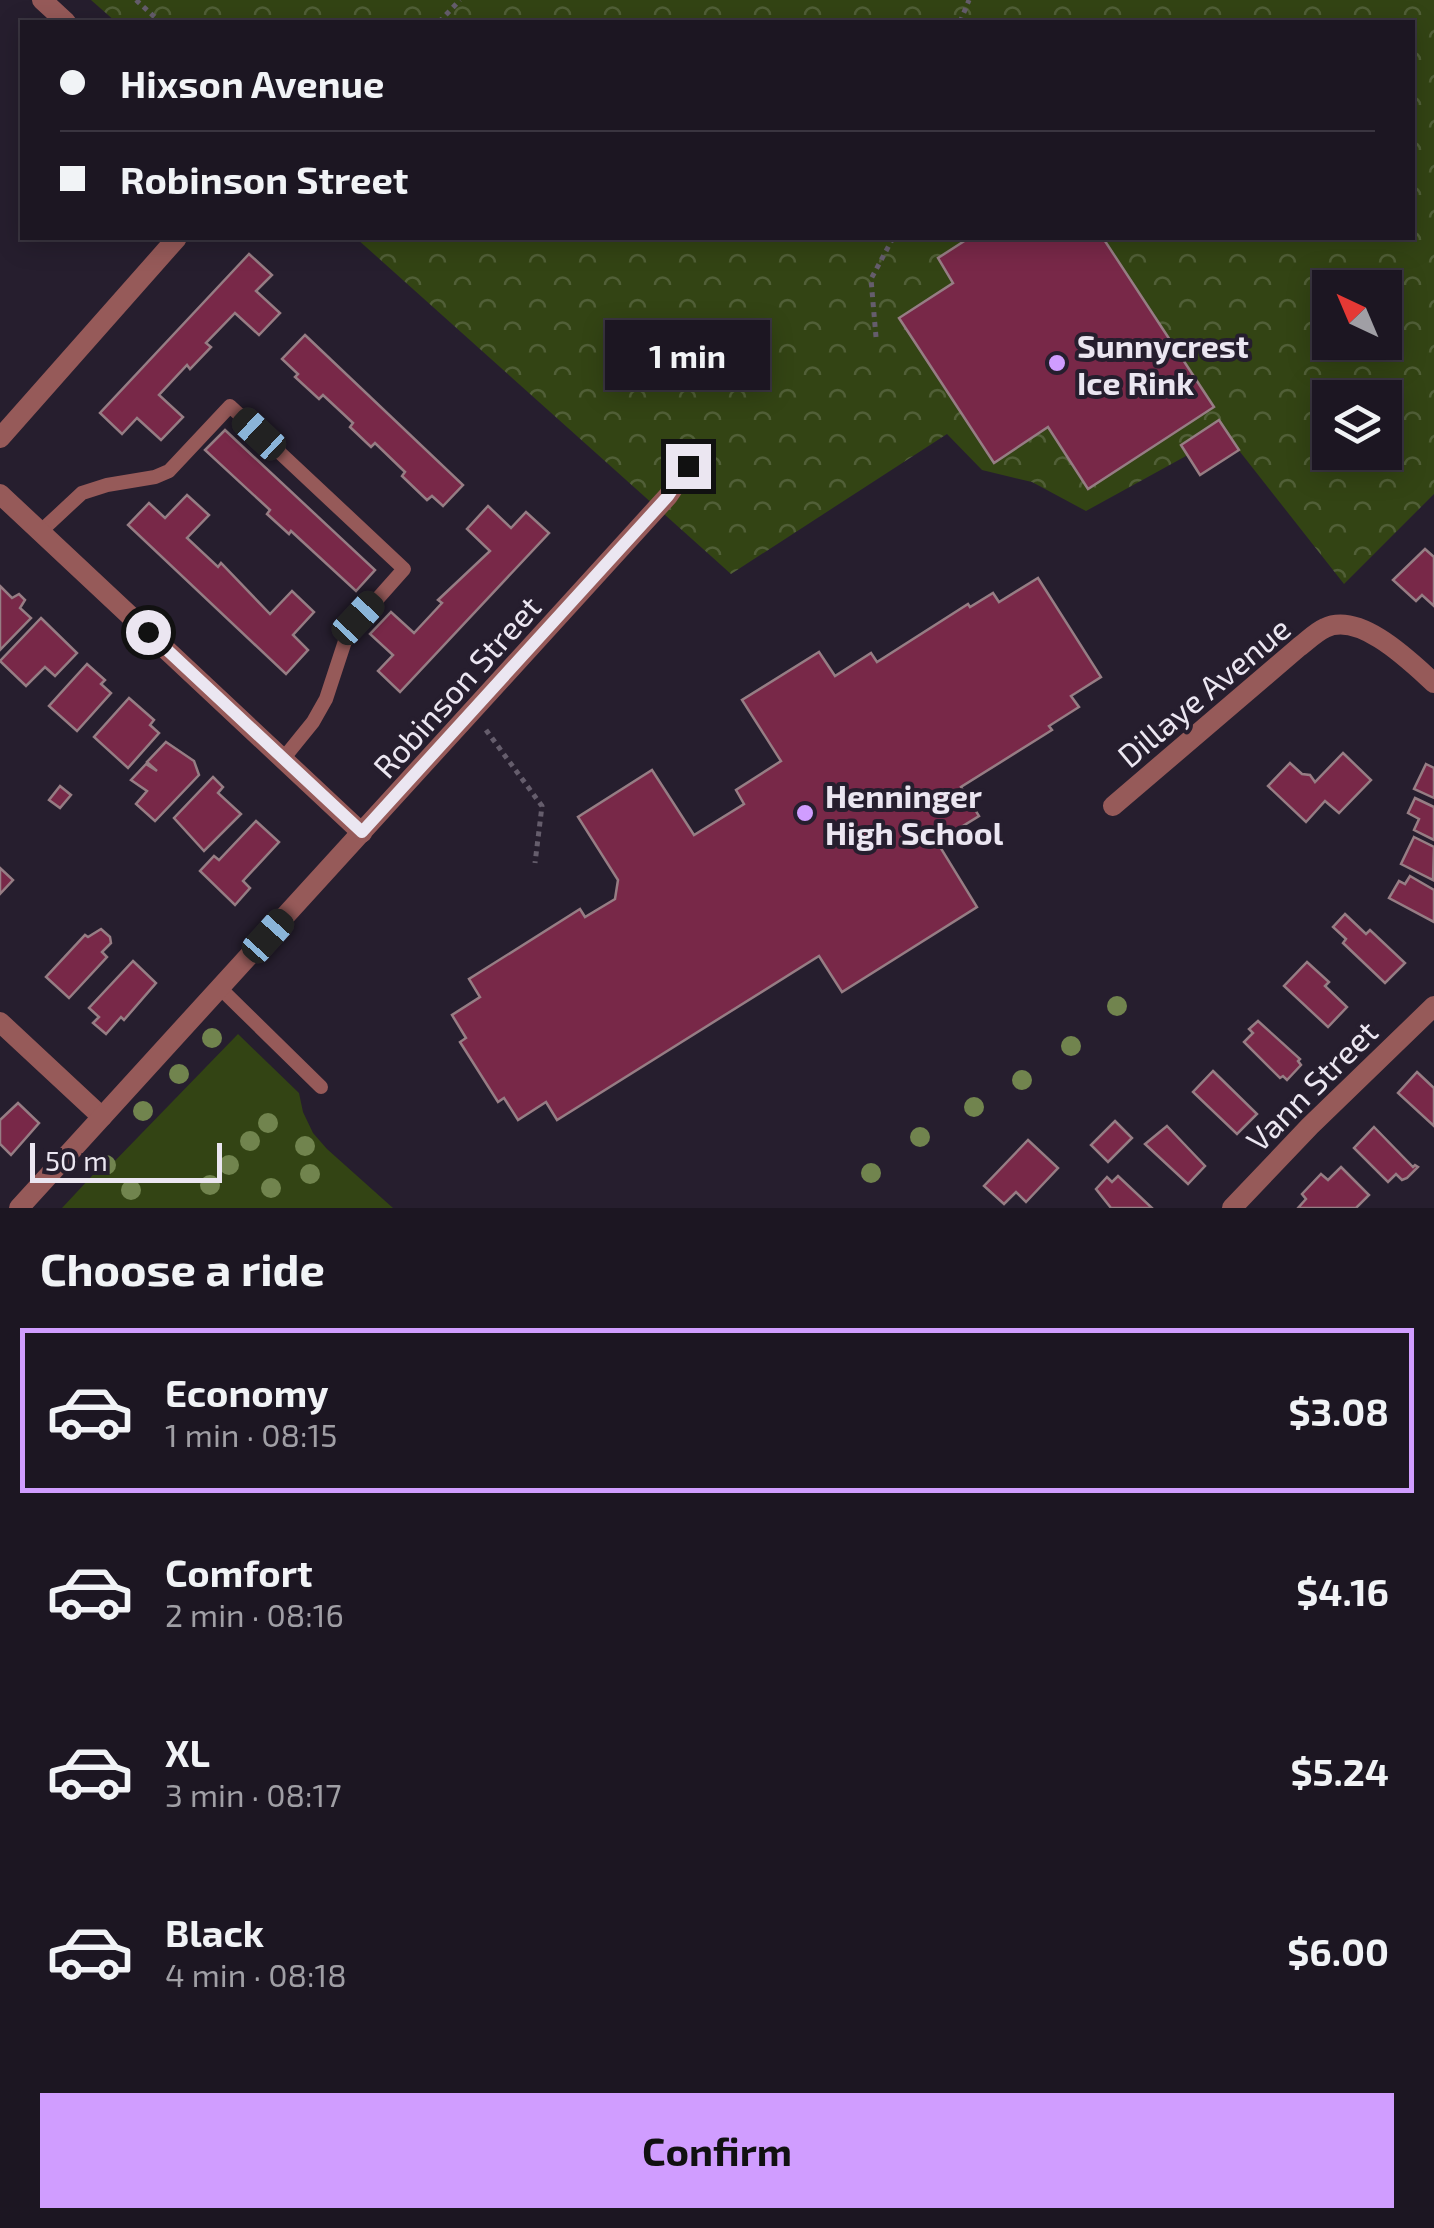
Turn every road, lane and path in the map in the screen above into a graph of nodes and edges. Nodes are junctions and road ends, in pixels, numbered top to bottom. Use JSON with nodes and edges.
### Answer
{"nodes":[{"id":1,"x":42,"y":0,"type":"edge"},
{"id":2,"x":136,"y":0,"type":"edge"},
{"id":3,"x":460,"y":0,"type":"edge"},
{"id":4,"x":64,"y":20,"type":"edge"},
{"id":5,"x":158,"y":20,"type":"edge"},
{"id":6,"x":442,"y":20,"type":"edge"},
{"id":7,"x":176,"y":240,"type":"edge"},
{"id":8,"x":893,"y":240,"type":"edge"},
{"id":9,"x":876,"y":337,"type":"dead end"},
{"id":10,"x":0,"y":438,"type":"edge"},
{"id":11,"x":688,"y":466,"type":"dead end"},
{"id":12,"x":0,"y":494,"type":"edge"},
{"id":13,"x":40,"y":532,"type":"junction"},
{"id":14,"x":1434,"y":683,"type":"edge"},
{"id":15,"x":473,"y":711,"type":"junction"},
{"id":16,"x":284,"y":759,"type":"junction"},
{"id":17,"x":1114,"y":806,"type":"dead end"},
{"id":18,"x":362,"y":832,"type":"junction"},
{"id":19,"x":535,"y":863,"type":"dead end"},
{"id":20,"x":220,"y":988,"type":"junction"},
{"id":21,"x":1434,"y":1006,"type":"edge"},
{"id":22,"x":0,"y":1022,"type":"edge"},
{"id":23,"x":322,"y":1087,"type":"dead end"},
{"id":24,"x":102,"y":1117,"type":"junction"},
{"id":25,"x":20,"y":1208,"type":"edge"},
{"id":26,"x":1232,"y":1208,"type":"edge"}],
"edges":[{"from":1,"to":4,"type":"street"},
{"from":2,"to":5,"type":"path"},
{"from":3,"to":6,"type":"path"},
{"from":7,"to":10,"type":"street"},
{"from":8,"to":9,"type":"path"},
{"from":11,"to":15,"type":"street","name":"Robinson Street"},
{"from":12,"to":13,"type":"street"},
{"from":13,"to":16,"type":"street"},
{"from":13,"to":16,"type":"lane"},
{"from":14,"to":17,"type":"street","name":"Dillaye Avenue"},
{"from":15,"to":18,"type":"street","name":"Robinson Street"},
{"from":15,"to":19,"type":"path"},
{"from":16,"to":18,"type":"street"},
{"from":18,"to":20,"type":"street","name":"Robinson Street"},
{"from":20,"to":23,"type":"lane"},
{"from":20,"to":24,"type":"street","name":"Robinson Street"},
{"from":21,"to":26,"type":"street","name":"Vann Street"},
{"from":22,"to":24,"type":"street"},
{"from":24,"to":25,"type":"street","name":"Robinson Street"}]}
